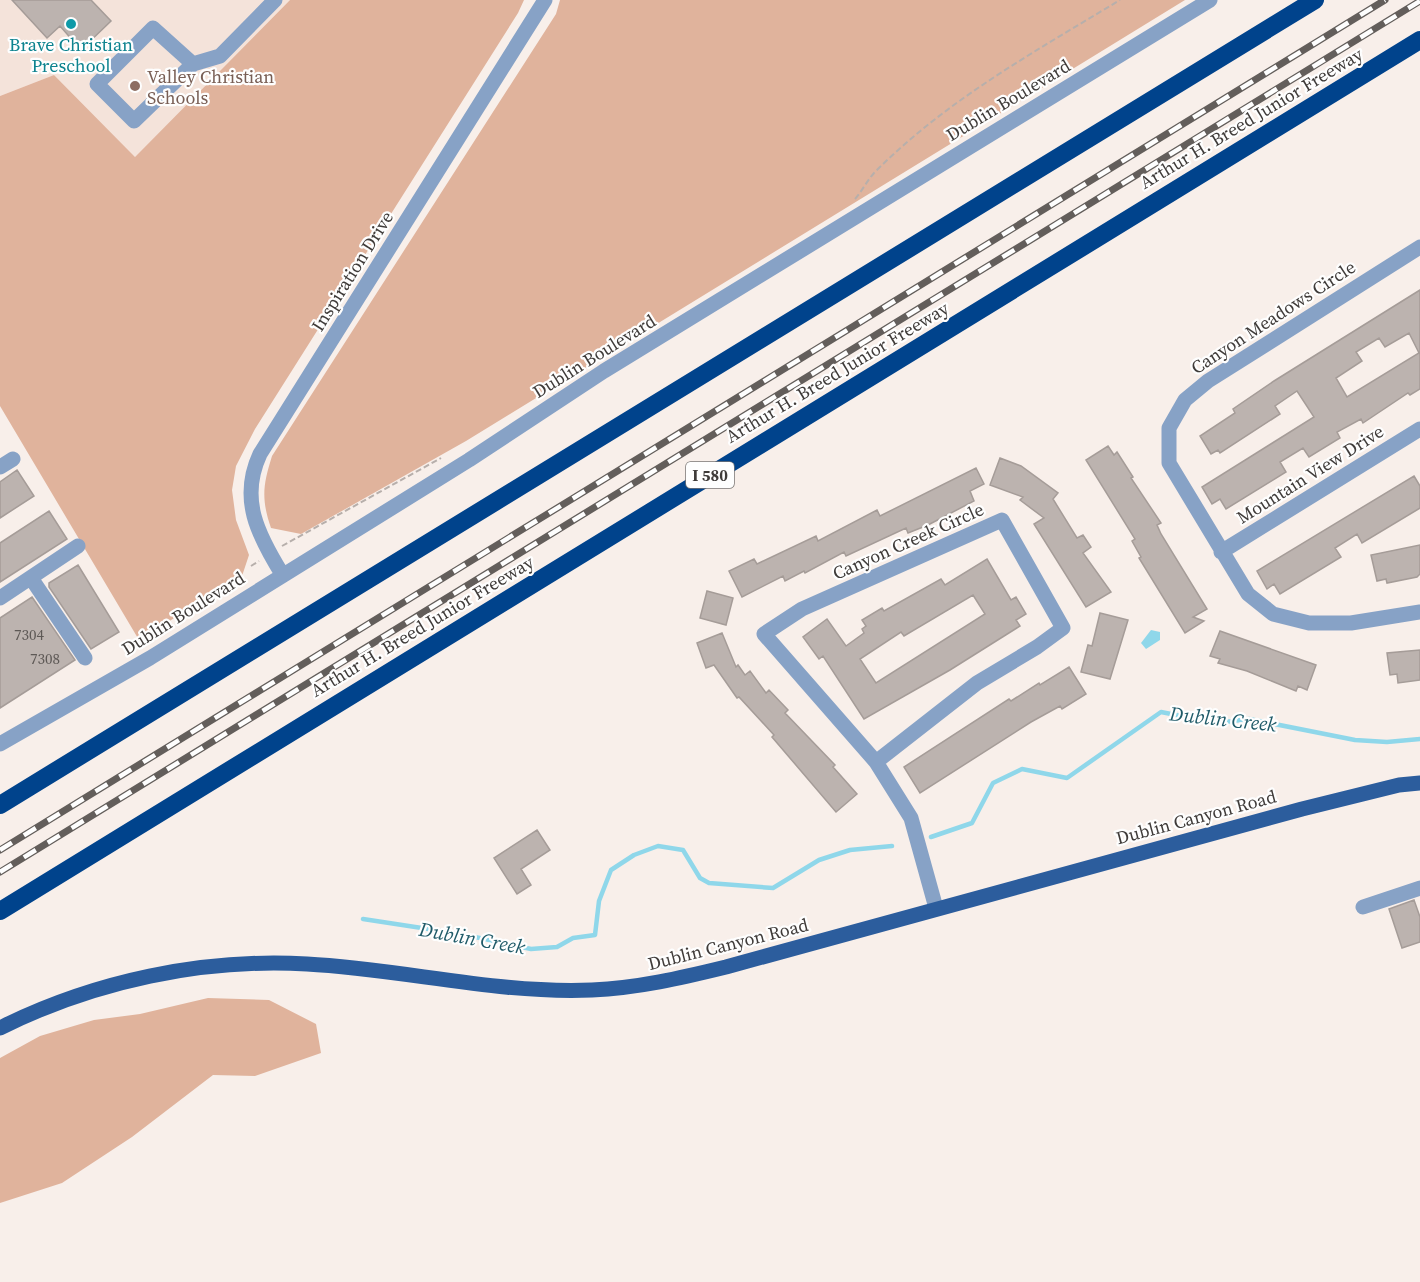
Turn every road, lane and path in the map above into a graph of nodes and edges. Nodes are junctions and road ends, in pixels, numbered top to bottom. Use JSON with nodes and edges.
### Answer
{"nodes":[{"id":1,"x":275,"y":0,"type":"edge"},
{"id":2,"x":545,"y":0,"type":"edge"},
{"id":3,"x":1120,"y":0,"type":"edge"},
{"id":4,"x":1210,"y":0,"type":"edge"},
{"id":5,"x":1315,"y":0,"type":"edge"},
{"id":6,"x":1420,"y":40,"type":"edge"},
{"id":7,"x":194,"y":64,"type":"junction"},
{"id":8,"x":850,"y":204,"type":"dead end"},
{"id":9,"x":1420,"y":247,"type":"edge"},
{"id":10,"x":1420,"y":429,"type":"edge"},
{"id":11,"x":78,"y":546,"type":"dead end"},
{"id":12,"x":1221,"y":552,"type":"junction"},
{"id":13,"x":282,"y":574,"type":"junction"},
{"id":14,"x":31,"y":578,"type":"junction"},
{"id":15,"x":0,"y":598,"type":"edge"},
{"id":16,"x":1420,"y":612,"type":"edge"},
{"id":17,"x":85,"y":657,"type":"dead end"},
{"id":18,"x":0,"y":744,"type":"edge"},
{"id":19,"x":876,"y":762,"type":"junction"},
{"id":20,"x":1420,"y":783,"type":"edge"},
{"id":21,"x":0,"y":806,"type":"edge"},
{"id":22,"x":1420,"y":888,"type":"edge"},
{"id":23,"x":1363,"y":907,"type":"dead end"},
{"id":24,"x":936,"y":908,"type":"junction"},
{"id":25,"x":0,"y":910,"type":"edge"},
{"id":26,"x":0,"y":1028,"type":"edge"}],
"edges":[{"from":1,"to":7,"type":"street"},
{"from":2,"to":13,"type":"street","name":"Inspiration Drive"},
{"from":3,"to":8,"type":"path"},
{"from":4,"to":13,"type":"street","name":"Dublin Boulevard"},
{"from":5,"to":21,"type":"highway"},
{"from":6,"to":25,"type":"highway","name":"Arthur H. Breed Junior Freeway","number":"I 580"},
{"from":7,"to":7,"type":"street"},
{"from":9,"to":12,"type":"street","name":"Canyon Meadows Circle"},
{"from":10,"to":12,"type":"street","name":"Mountain View Drive"},
{"from":11,"to":14,"type":"street"},
{"from":12,"to":16,"type":"street","name":"Canyon Meadows Circle"},
{"from":13,"to":18,"type":"street","name":"Dublin Boulevard"},
{"from":14,"to":15,"type":"street"},
{"from":14,"to":17,"type":"street"},
{"from":19,"to":19,"type":"street","name":"Canyon Creek Circle"},
{"from":19,"to":24,"type":"street","name":"Canyon Creek Circle"},
{"from":20,"to":24,"type":"main road","name":"Dublin Canyon Road"},
{"from":22,"to":23,"type":"street"},
{"from":24,"to":26,"type":"main road","name":"Dublin Canyon Road"}]}
